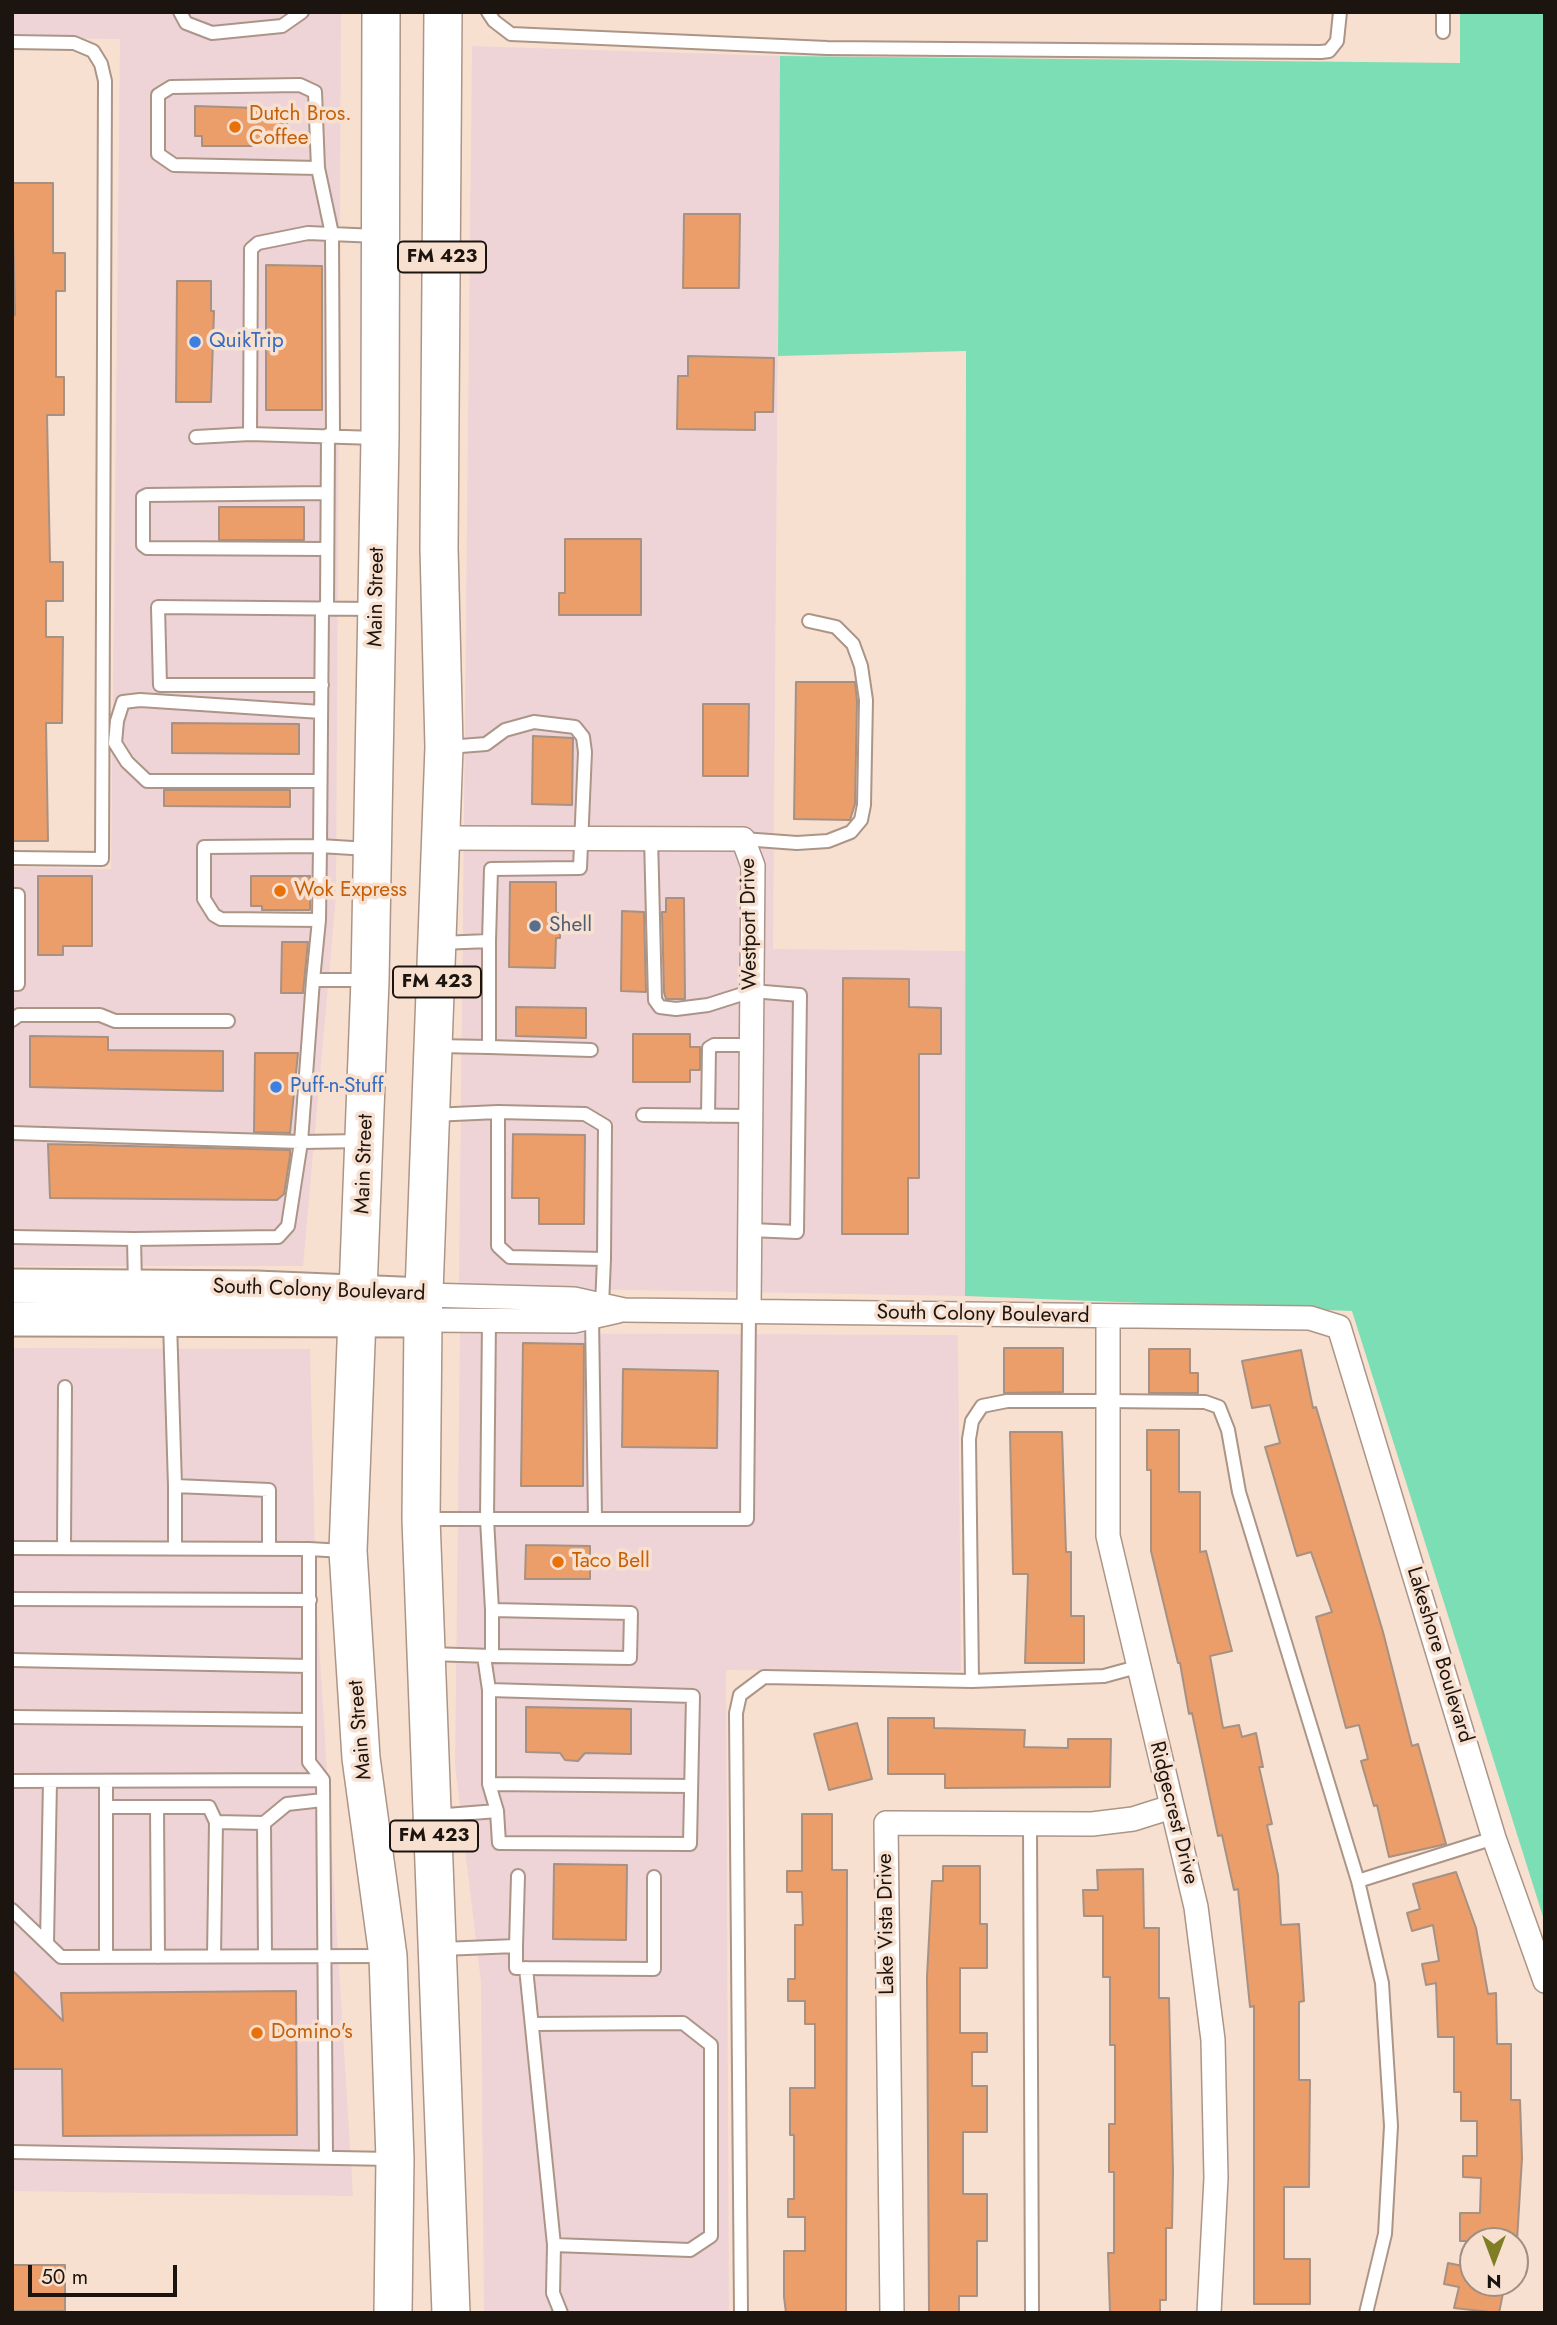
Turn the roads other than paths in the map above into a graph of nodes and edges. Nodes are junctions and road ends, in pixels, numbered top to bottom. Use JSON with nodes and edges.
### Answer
{"nodes":[{"id":1,"x":180,"y":12,"type":"edge"},
{"id":2,"x":302,"y":12,"type":"edge"},
{"id":3,"x":381,"y":12,"type":"edge"},
{"id":4,"x":443,"y":12,"type":"edge"},
{"id":5,"x":488,"y":12,"type":"edge"},
{"id":6,"x":1340,"y":12,"type":"edge"},
{"id":7,"x":1443,"y":12,"type":"edge"},
{"id":8,"x":1443,"y":32,"type":"dead end"},
{"id":9,"x":12,"y":42,"type":"edge"},
{"id":10,"x":318,"y":168,"type":"junction"},
{"id":11,"x":332,"y":234,"type":"junction"},
{"id":12,"x":379,"y":236,"type":"junction"},
{"id":13,"x":250,"y":434,"type":"junction"},
{"id":14,"x":330,"y":435,"type":"junction"},
{"id":15,"x":196,"y":437,"type":"dead end"},
{"id":16,"x":380,"y":438,"type":"junction"},
{"id":17,"x":439,"y":440,"type":"junction"},
{"id":18,"x":327,"y":493,"type":"junction"},
{"id":19,"x":327,"y":549,"type":"junction"},
{"id":20,"x":325,"y":608,"type":"junction"},
{"id":21,"x":377,"y":609,"type":"junction"},
{"id":22,"x":809,"y":621,"type":"dead end"},
{"id":23,"x":322,"y":685,"type":"junction"},
{"id":24,"x":321,"y":712,"type":"junction"},
{"id":25,"x":444,"y":747,"type":"junction"},
{"id":26,"x":320,"y":781,"type":"junction"},
{"id":27,"x":581,"y":837,"type":"junction"},
{"id":28,"x":651,"y":837,"type":"junction"},
{"id":29,"x":442,"y":838,"type":"junction"},
{"id":30,"x":743,"y":839,"type":"junction"},
{"id":31,"x":320,"y":846,"type":"junction"},
{"id":32,"x":372,"y":849,"type":"junction"},
{"id":33,"x":12,"y":858,"type":"edge"},
{"id":34,"x":12,"y":895,"type":"edge"},
{"id":35,"x":319,"y":920,"type":"junction"},
{"id":36,"x":489,"y":941,"type":"junction"},
{"id":37,"x":439,"y":943,"type":"junction"},
{"id":38,"x":313,"y":980,"type":"junction"},
{"id":39,"x":370,"y":980,"type":"junction"},
{"id":40,"x":12,"y":985,"type":"edge"},
{"id":41,"x":751,"y":991,"type":"junction"},
{"id":42,"x":12,"y":1020,"type":"edge"},
{"id":43,"x":228,"y":1021,"type":"dead end"},
{"id":44,"x":751,"y":1045,"type":"junction"},
{"id":45,"x":435,"y":1046,"type":"junction"},
{"id":46,"x":489,"y":1047,"type":"junction"},
{"id":47,"x":591,"y":1050,"type":"dead end"},
{"id":48,"x":498,"y":1112,"type":"junction"},
{"id":49,"x":432,"y":1115,"type":"junction"},
{"id":50,"x":643,"y":1115,"type":"dead end"},
{"id":51,"x":708,"y":1116,"type":"junction"},
{"id":52,"x":750,"y":1116,"type":"junction"},
{"id":53,"x":12,"y":1133,"type":"edge"},
{"id":54,"x":366,"y":1141,"type":"junction"},
{"id":55,"x":302,"y":1142,"type":"junction"},
{"id":56,"x":750,"y":1230,"type":"junction"},
{"id":57,"x":12,"y":1237,"type":"edge"},
{"id":58,"x":134,"y":1239,"type":"junction"},
{"id":59,"x":604,"y":1259,"type":"junction"},
{"id":60,"x":12,"y":1286,"type":"edge"},
{"id":61,"x":135,"y":1287,"type":"junction"},
{"id":62,"x":359,"y":1306,"type":"junction"},
{"id":63,"x":423,"y":1307,"type":"junction"},
{"id":64,"x":597,"y":1311,"type":"junction"},
{"id":65,"x":749,"y":1311,"type":"junction"},
{"id":66,"x":1108,"y":1318,"type":"junction"},
{"id":67,"x":12,"y":1319,"type":"edge"},
{"id":68,"x":170,"y":1321,"type":"junction"},
{"id":69,"x":489,"y":1321,"type":"junction"},
{"id":70,"x":1339,"y":1327,"type":"joint"},
{"id":71,"x":65,"y":1387,"type":"dead end"},
{"id":72,"x":1108,"y":1401,"type":"junction"},
{"id":73,"x":175,"y":1486,"type":"junction"},
{"id":74,"x":421,"y":1519,"type":"junction"},
{"id":75,"x":487,"y":1519,"type":"junction"},
{"id":76,"x":595,"y":1519,"type":"junction"},
{"id":77,"x":12,"y":1548,"type":"edge"},
{"id":78,"x":64,"y":1548,"type":"junction"},
{"id":79,"x":175,"y":1548,"type":"junction"},
{"id":80,"x":270,"y":1549,"type":"junction"},
{"id":81,"x":309,"y":1549,"type":"junction"},
{"id":82,"x":348,"y":1551,"type":"junction"},
{"id":83,"x":12,"y":1599,"type":"edge"},
{"id":84,"x":310,"y":1600,"type":"junction"},
{"id":85,"x":492,"y":1610,"type":"junction"},
{"id":86,"x":424,"y":1654,"type":"junction"},
{"id":87,"x":488,"y":1656,"type":"junction"},
{"id":88,"x":12,"y":1660,"type":"edge"},
{"id":89,"x":309,"y":1666,"type":"junction"},
{"id":90,"x":1137,"y":1667,"type":"junction"},
{"id":91,"x":972,"y":1681,"type":"junction"},
{"id":92,"x":489,"y":1690,"type":"junction"},
{"id":93,"x":12,"y":1717,"type":"edge"},
{"id":94,"x":309,"y":1720,"type":"junction"},
{"id":95,"x":323,"y":1780,"type":"junction"},
{"id":96,"x":12,"y":1781,"type":"edge"},
{"id":97,"x":50,"y":1781,"type":"junction"},
{"id":98,"x":106,"y":1781,"type":"junction"},
{"id":99,"x":209,"y":1781,"type":"junction"},
{"id":100,"x":489,"y":1784,"type":"junction"},
{"id":101,"x":691,"y":1786,"type":"junction"},
{"id":102,"x":323,"y":1800,"type":"junction"},
{"id":103,"x":106,"y":1807,"type":"junction"},
{"id":104,"x":157,"y":1807,"type":"junction"},
{"id":105,"x":209,"y":1807,"type":"junction"},
{"id":106,"x":1171,"y":1808,"type":"junction"},
{"id":107,"x":497,"y":1811,"type":"junction"},
{"id":108,"x":433,"y":1816,"type":"junction"},
{"id":109,"x":216,"y":1822,"type":"junction"},
{"id":110,"x":264,"y":1823,"type":"junction"},
{"id":111,"x":1030,"y":1824,"type":"junction"},
{"id":112,"x":1494,"y":1838,"type":"junction"},
{"id":113,"x":518,"y":1876,"type":"dead end"},
{"id":114,"x":654,"y":1877,"type":"dead end"},
{"id":115,"x":1358,"y":1881,"type":"junction"},
{"id":116,"x":12,"y":1910,"type":"edge"},
{"id":117,"x":47,"y":1943,"type":"junction"},
{"id":118,"x":516,"y":1946,"type":"junction"},
{"id":119,"x":438,"y":1950,"type":"junction"},
{"id":120,"x":214,"y":1956,"type":"junction"},
{"id":121,"x":265,"y":1956,"type":"junction"},
{"id":122,"x":324,"y":1956,"type":"junction"},
{"id":123,"x":388,"y":1956,"type":"junction"},
{"id":124,"x":106,"y":1957,"type":"junction"},
{"id":125,"x":158,"y":1957,"type":"junction"},
{"id":126,"x":526,"y":1968,"type":"junction"},
{"id":127,"x":1545,"y":1981,"type":"edge"},
{"id":128,"x":532,"y":2024,"type":"junction"},
{"id":129,"x":12,"y":2152,"type":"edge"},
{"id":130,"x":326,"y":2158,"type":"junction"},
{"id":131,"x":395,"y":2159,"type":"junction"},
{"id":132,"x":554,"y":2245,"type":"junction"},
{"id":133,"x":393,"y":2313,"type":"edge"},
{"id":134,"x":451,"y":2313,"type":"edge"},
{"id":135,"x":561,"y":2313,"type":"edge"},
{"id":136,"x":741,"y":2313,"type":"edge"},
{"id":137,"x":892,"y":2313,"type":"edge"},
{"id":138,"x":1032,"y":2313,"type":"edge"},
{"id":139,"x":1209,"y":2313,"type":"edge"},
{"id":140,"x":1366,"y":2313,"type":"edge"}],
"edges":[{"from":1,"to":2,"type":"lane"},
{"from":3,"to":12,"type":"main road","name":"Main Street","number":"FM 423"},
{"from":4,"to":17,"type":"main road","number":"FM 423"},
{"from":5,"to":6,"type":"lane"},
{"from":7,"to":8,"type":"lane"},
{"from":9,"to":33,"type":"lane"},
{"from":10,"to":10,"type":"lane"},
{"from":10,"to":11,"type":"lane"},
{"from":11,"to":12,"type":"lane"},
{"from":11,"to":13,"type":"lane"},
{"from":11,"to":14,"type":"lane"},
{"from":12,"to":16,"type":"main road","name":"Main Street","number":"FM 423"},
{"from":13,"to":14,"type":"lane"},
{"from":13,"to":15,"type":"lane"},
{"from":14,"to":16,"type":"lane"},
{"from":14,"to":18,"type":"lane"},
{"from":16,"to":17,"type":"main road"},
{"from":16,"to":21,"type":"main road","name":"Main Street","number":"FM 423"},
{"from":17,"to":25,"type":"main road","number":"FM 423"},
{"from":18,"to":19,"type":"lane"},
{"from":18,"to":19,"type":"lane"},
{"from":19,"to":20,"type":"lane"},
{"from":20,"to":21,"type":"lane"},
{"from":20,"to":23,"type":"lane"},
{"from":20,"to":23,"type":"lane"},
{"from":21,"to":32,"type":"main road","name":"Main Street","number":"FM 423"},
{"from":22,"to":30,"type":"lane"},
{"from":23,"to":24,"type":"lane"},
{"from":24,"to":26,"type":"lane"},
{"from":24,"to":26,"type":"lane"},
{"from":25,"to":27,"type":"lane"},
{"from":25,"to":29,"type":"main road","number":"FM 423"},
{"from":26,"to":31,"type":"lane"},
{"from":27,"to":28,"type":"street","name":"Westport Drive"},
{"from":27,"to":29,"type":"street","name":"Westport Drive"},
{"from":27,"to":36,"type":"lane"},
{"from":28,"to":30,"type":"street","name":"Westport Drive"},
{"from":28,"to":41,"type":"lane"},
{"from":29,"to":37,"type":"main road","number":"FM 423"},
{"from":30,"to":41,"type":"street","name":"Westport Drive"},
{"from":31,"to":32,"type":"lane"},
{"from":31,"to":35,"type":"lane"},
{"from":31,"to":35,"type":"lane"},
{"from":32,"to":39,"type":"main road","name":"Main Street","number":"FM 423"},
{"from":34,"to":40,"type":"lane"},
{"from":35,"to":38,"type":"lane"},
{"from":36,"to":37,"type":"lane"},
{"from":36,"to":46,"type":"lane"},
{"from":37,"to":45,"type":"main road","number":"FM 423"},
{"from":38,"to":39,"type":"lane"},
{"from":38,"to":55,"type":"lane"},
{"from":39,"to":54,"type":"main road","name":"Main Street","number":"FM 423"},
{"from":41,"to":44,"type":"street","name":"Westport Drive"},
{"from":41,"to":56,"type":"lane"},
{"from":42,"to":43,"type":"lane"},
{"from":44,"to":51,"type":"lane"},
{"from":44,"to":52,"type":"street","name":"Westport Drive"},
{"from":45,"to":46,"type":"lane"},
{"from":45,"to":49,"type":"main road","number":"FM 423"},
{"from":46,"to":47,"type":"lane"},
{"from":48,"to":49,"type":"lane"},
{"from":48,"to":59,"type":"lane"},
{"from":48,"to":59,"type":"lane"},
{"from":49,"to":63,"type":"main road","number":"FM 423"},
{"from":50,"to":51,"type":"lane"},
{"from":51,"to":52,"type":"lane"},
{"from":52,"to":56,"type":"street","name":"Westport Drive"},
{"from":53,"to":55,"type":"lane"},
{"from":54,"to":55,"type":"lane"},
{"from":54,"to":62,"type":"main road","name":"Main Street","number":"FM 423"},
{"from":55,"to":58,"type":"lane"},
{"from":56,"to":65,"type":"street","name":"Westport Drive"},
{"from":57,"to":58,"type":"lane"},
{"from":58,"to":61,"type":"lane"},
{"from":59,"to":64,"type":"lane"},
{"from":60,"to":61,"type":"main road","name":"South Colony Boulevard"},
{"from":61,"to":62,"type":"main road","name":"South Colony Boulevard"},
{"from":62,"to":63,"type":"main road","name":"South Colony Boulevard"},
{"from":62,"to":68,"type":"main road","name":"South Colony Boulevard"},
{"from":62,"to":82,"type":"main road","name":"Main Street","number":"FM 423"},
{"from":63,"to":64,"type":"street","name":"South Colony Boulevard"},
{"from":63,"to":69,"type":"street","name":"South Colony Boulevard"},
{"from":63,"to":74,"type":"main road","number":"FM 423"},
{"from":64,"to":65,"type":"street","name":"South Colony Boulevard"},
{"from":64,"to":69,"type":"street","name":"South Colony Boulevard"},
{"from":64,"to":76,"type":"lane"},
{"from":65,"to":66,"type":"street","name":"South Colony Boulevard"},
{"from":65,"to":76,"type":"lane"},
{"from":66,"to":70,"type":"street","name":"South Colony Boulevard"},
{"from":66,"to":72,"type":"street","name":"Ridgecrest Drive"},
{"from":67,"to":68,"type":"main road","name":"South Colony Boulevard"},
{"from":68,"to":73,"type":"lane"},
{"from":69,"to":75,"type":"lane"},
{"from":70,"to":112,"type":"street","name":"Lakeshore Boulevard"},
{"from":71,"to":78,"type":"lane"},
{"from":72,"to":90,"type":"street","name":"Ridgecrest Drive"},
{"from":72,"to":91,"type":"lane"},
{"from":72,"to":115,"type":"lane"},
{"from":73,"to":79,"type":"lane"},
{"from":73,"to":80,"type":"lane"},
{"from":74,"to":75,"type":"lane"},
{"from":74,"to":86,"type":"main road","number":"FM 423"},
{"from":75,"to":76,"type":"lane"},
{"from":75,"to":85,"type":"lane"},
{"from":77,"to":78,"type":"lane"},
{"from":78,"to":79,"type":"lane"},
{"from":79,"to":80,"type":"lane"},
{"from":80,"to":81,"type":"lane"},
{"from":81,"to":82,"type":"lane"},
{"from":81,"to":84,"type":"lane"},
{"from":82,"to":123,"type":"main road","name":"Main Street","number":"FM 423"},
{"from":83,"to":84,"type":"lane"},
{"from":84,"to":89,"type":"lane"},
{"from":85,"to":87,"type":"lane"},
{"from":85,"to":87,"type":"lane"},
{"from":86,"to":87,"type":"lane"},
{"from":86,"to":108,"type":"main road","number":"FM 423"},
{"from":87,"to":92,"type":"lane"},
{"from":88,"to":89,"type":"lane"},
{"from":89,"to":94,"type":"lane"},
{"from":90,"to":91,"type":"lane"},
{"from":90,"to":106,"type":"street","name":"Ridgecrest Drive"},
{"from":91,"to":136,"type":"lane"},
{"from":92,"to":100,"type":"lane"},
{"from":92,"to":101,"type":"lane"},
{"from":93,"to":94,"type":"lane"},
{"from":94,"to":95,"type":"lane"},
{"from":95,"to":99,"type":"lane"},
{"from":95,"to":102,"type":"lane"},
{"from":96,"to":97,"type":"lane"},
{"from":97,"to":98,"type":"lane"},
{"from":97,"to":117,"type":"lane"},
{"from":98,"to":99,"type":"lane"},
{"from":98,"to":103,"type":"lane"},
{"from":99,"to":105,"type":"lane"},
{"from":100,"to":101,"type":"lane"},
{"from":100,"to":107,"type":"lane"},
{"from":101,"to":107,"type":"lane"},
{"from":102,"to":110,"type":"lane"},
{"from":102,"to":122,"type":"lane"},
{"from":103,"to":104,"type":"lane"},
{"from":103,"to":124,"type":"lane"},
{"from":104,"to":105,"type":"lane"},
{"from":104,"to":125,"type":"lane"},
{"from":105,"to":109,"type":"lane"},
{"from":106,"to":111,"type":"street","name":"Lake Vista Drive"},
{"from":106,"to":139,"type":"street","name":"Ridgecrest Drive"},
{"from":107,"to":108,"type":"lane"},
{"from":108,"to":119,"type":"main road","number":"FM 423"},
{"from":109,"to":110,"type":"lane"},
{"from":109,"to":120,"type":"lane"},
{"from":110,"to":121,"type":"lane"},
{"from":111,"to":137,"type":"street","name":"Lake Vista Drive"},
{"from":111,"to":138,"type":"lane"},
{"from":112,"to":115,"type":"lane"},
{"from":112,"to":127,"type":"street","name":"Lakeshore Boulevard"},
{"from":113,"to":118,"type":"lane"},
{"from":114,"to":126,"type":"lane"},
{"from":115,"to":140,"type":"lane"},
{"from":116,"to":117,"type":"lane"},
{"from":117,"to":124,"type":"lane"},
{"from":118,"to":119,"type":"lane"},
{"from":118,"to":126,"type":"lane"},
{"from":119,"to":123,"type":"main road"},
{"from":119,"to":134,"type":"main road","number":"FM 423"},
{"from":120,"to":121,"type":"lane"},
{"from":120,"to":125,"type":"lane"},
{"from":121,"to":122,"type":"lane"},
{"from":122,"to":123,"type":"lane"},
{"from":122,"to":130,"type":"lane"},
{"from":123,"to":131,"type":"main road","name":"Main Street","number":"FM 423"},
{"from":124,"to":125,"type":"lane"},
{"from":126,"to":128,"type":"lane"},
{"from":128,"to":132,"type":"lane"},
{"from":128,"to":132,"type":"lane"},
{"from":129,"to":130,"type":"lane"},
{"from":130,"to":131,"type":"lane"},
{"from":131,"to":133,"type":"main road","name":"Main Street","number":"FM 423"},
{"from":132,"to":135,"type":"lane"}]}
